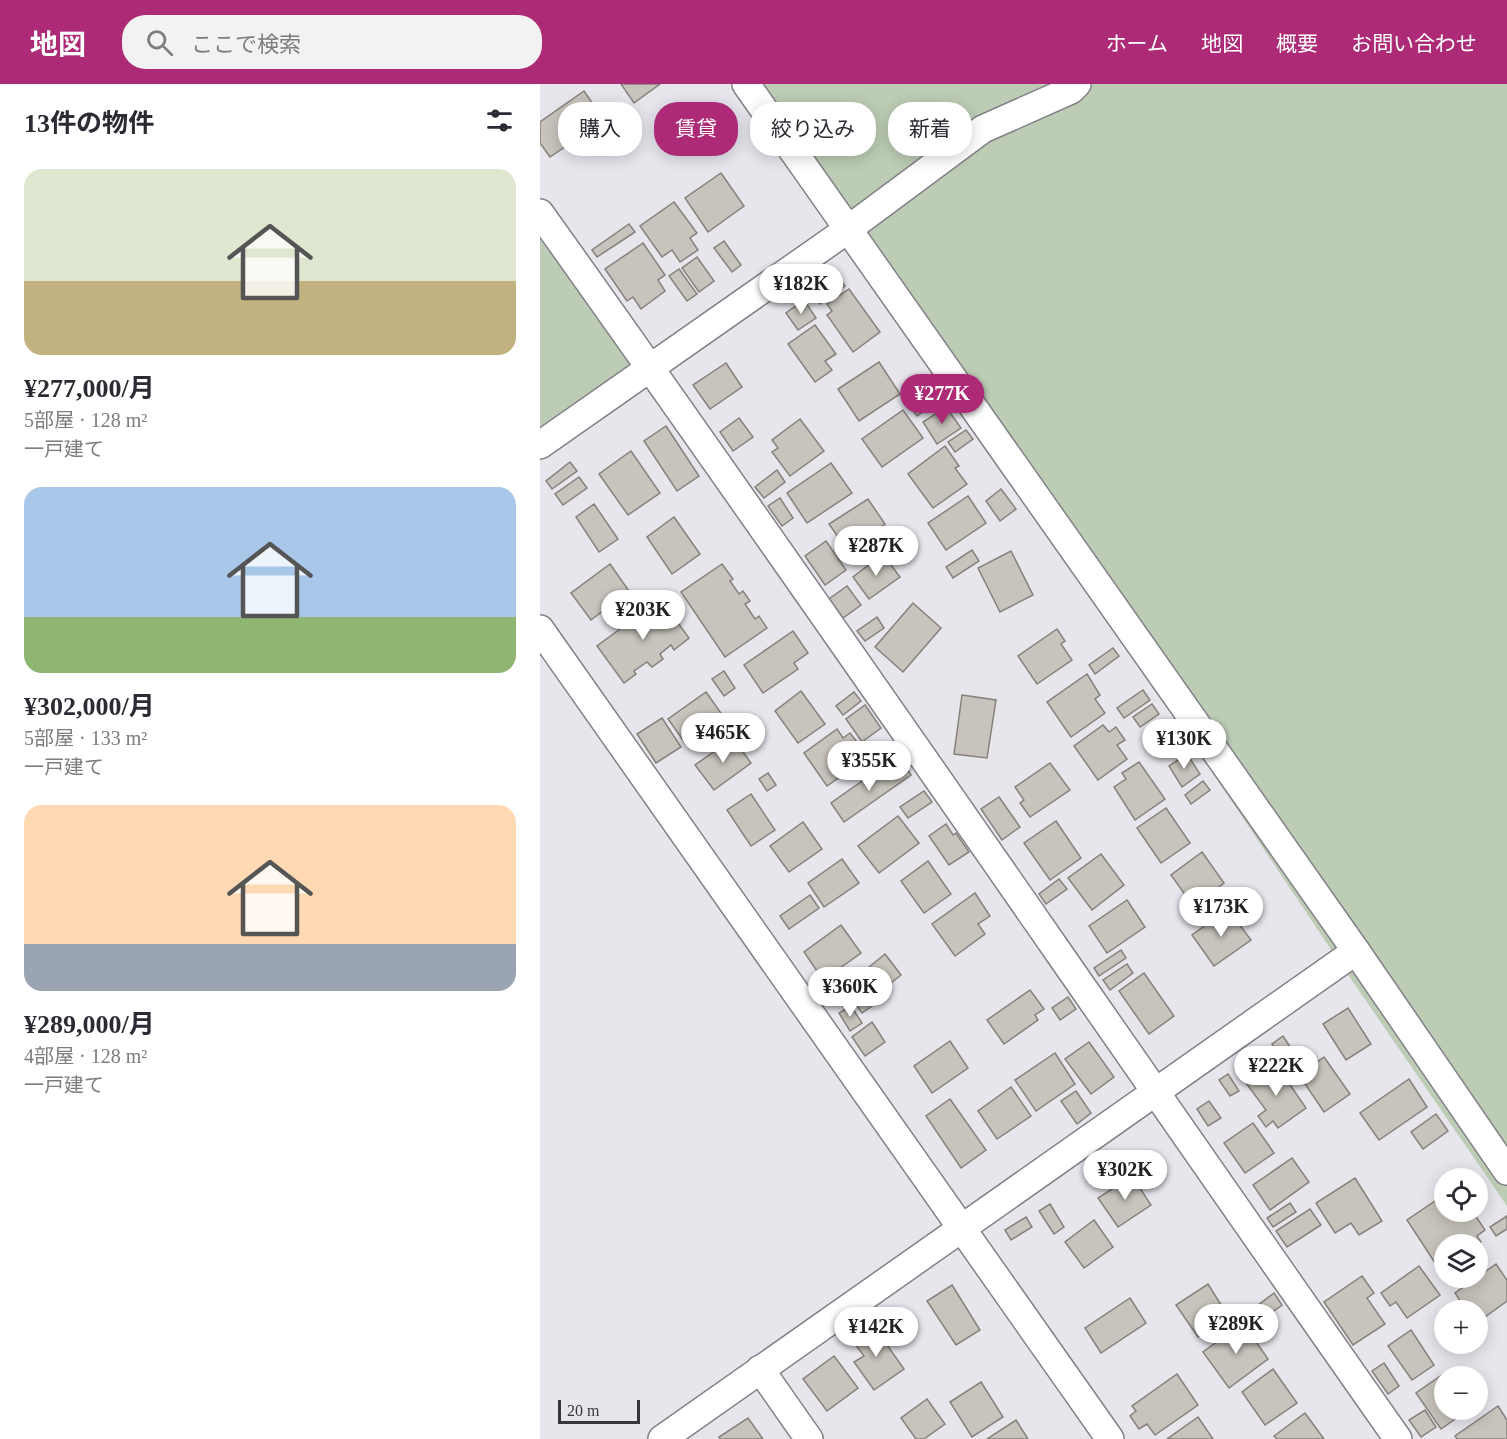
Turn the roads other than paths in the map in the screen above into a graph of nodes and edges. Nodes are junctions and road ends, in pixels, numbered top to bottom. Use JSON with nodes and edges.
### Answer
{"nodes":[{"id":1,"x":746,"y":84,"type":"edge"},
{"id":2,"x":1077,"y":84,"type":"edge"},
{"id":3,"x":540,"y":213,"type":"edge"},
{"id":4,"x":847,"y":230,"type":"junction"},
{"id":5,"x":650,"y":367,"type":"junction"},
{"id":6,"x":540,"y":445,"type":"edge"},
{"id":7,"x":540,"y":629,"type":"edge"},
{"id":8,"x":1356,"y":951,"type":"junction"},
{"id":9,"x":1155,"y":1093,"type":"junction"},
{"id":10,"x":1507,"y":1171,"type":"edge"},
{"id":11,"x":962,"y":1228,"type":"junction"},
{"id":12,"x":760,"y":1369,"type":"junction"},
{"id":13,"x":663,"y":1439,"type":"edge"},
{"id":14,"x":809,"y":1439,"type":"edge"},
{"id":15,"x":1110,"y":1439,"type":"edge"},
{"id":16,"x":1398,"y":1439,"type":"edge"}],
"edges":[{"from":1,"to":4,"type":"street"},
{"from":2,"to":4,"type":"street"},
{"from":3,"to":5,"type":"street"},
{"from":4,"to":5,"type":"street"},
{"from":4,"to":8,"type":"street"},
{"from":5,"to":6,"type":"street"},
{"from":5,"to":9,"type":"street"},
{"from":7,"to":11,"type":"street"},
{"from":8,"to":9,"type":"street"},
{"from":8,"to":10,"type":"street"},
{"from":9,"to":11,"type":"street"},
{"from":9,"to":16,"type":"street"},
{"from":11,"to":12,"type":"street"},
{"from":11,"to":15,"type":"street"},
{"from":12,"to":13,"type":"street"},
{"from":12,"to":14,"type":"street"}]}
